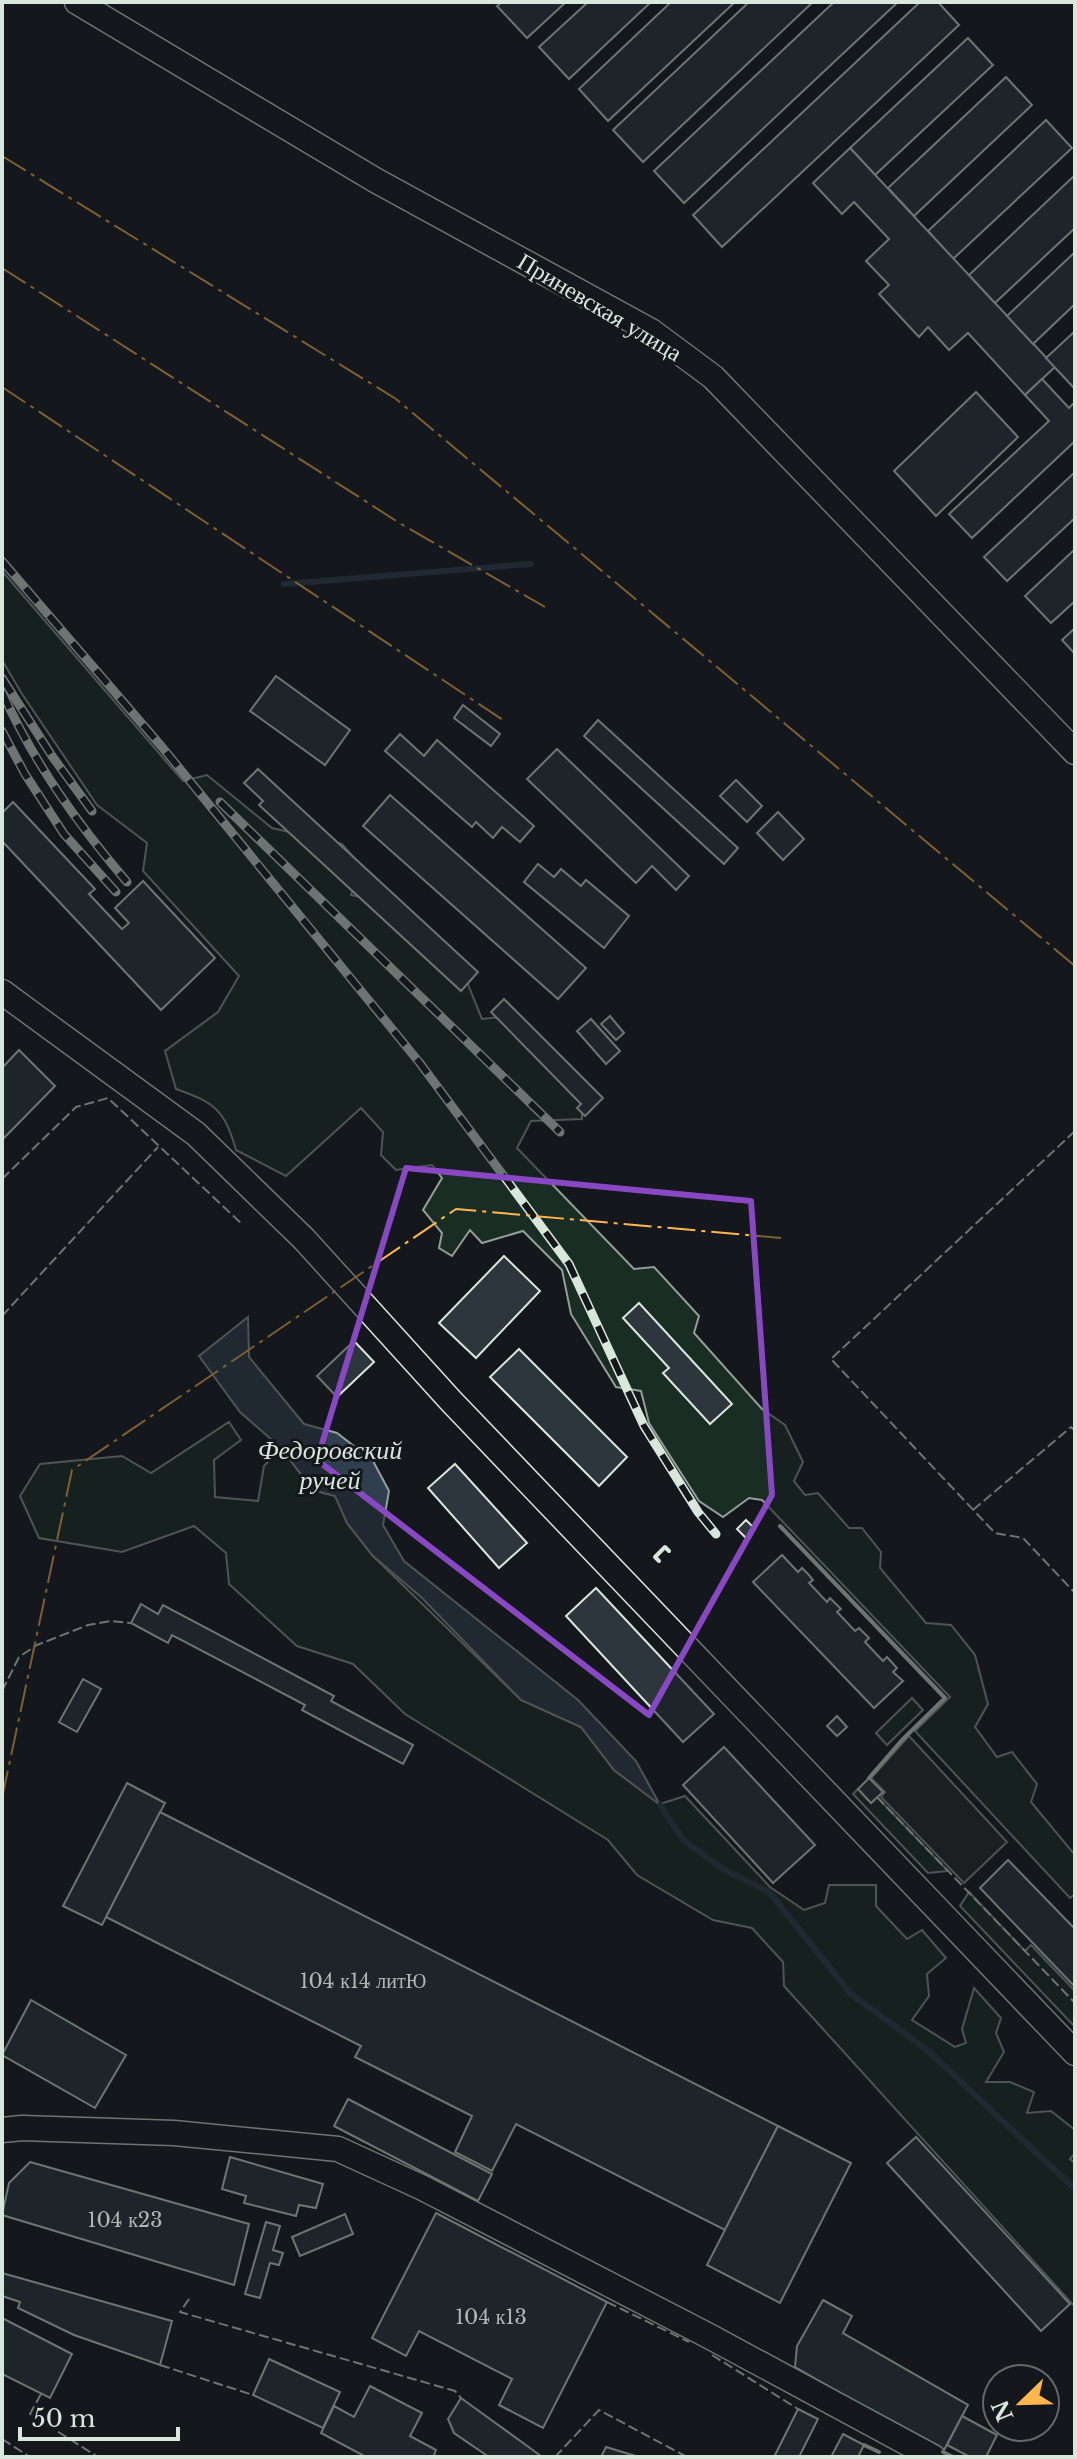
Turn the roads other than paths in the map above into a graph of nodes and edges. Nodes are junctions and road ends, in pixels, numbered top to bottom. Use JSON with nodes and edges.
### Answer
{"nodes":[{"id":1,"x":77,"y":2,"type":"edge"},
{"id":2,"x":1075,"y":752,"type":"edge"},
{"id":3,"x":2,"y":992,"type":"edge"},
{"id":4,"x":1075,"y":2053,"type":"edge"},
{"id":5,"x":2,"y":2130,"type":"edge"},
{"id":6,"x":933,"y":2457,"type":"edge"}],
"edges":[{"from":1,"to":2,"type":"street","name":"Приневская улица"},
{"from":3,"to":4,"type":"street"},
{"from":5,"to":6,"type":"street"}]}
